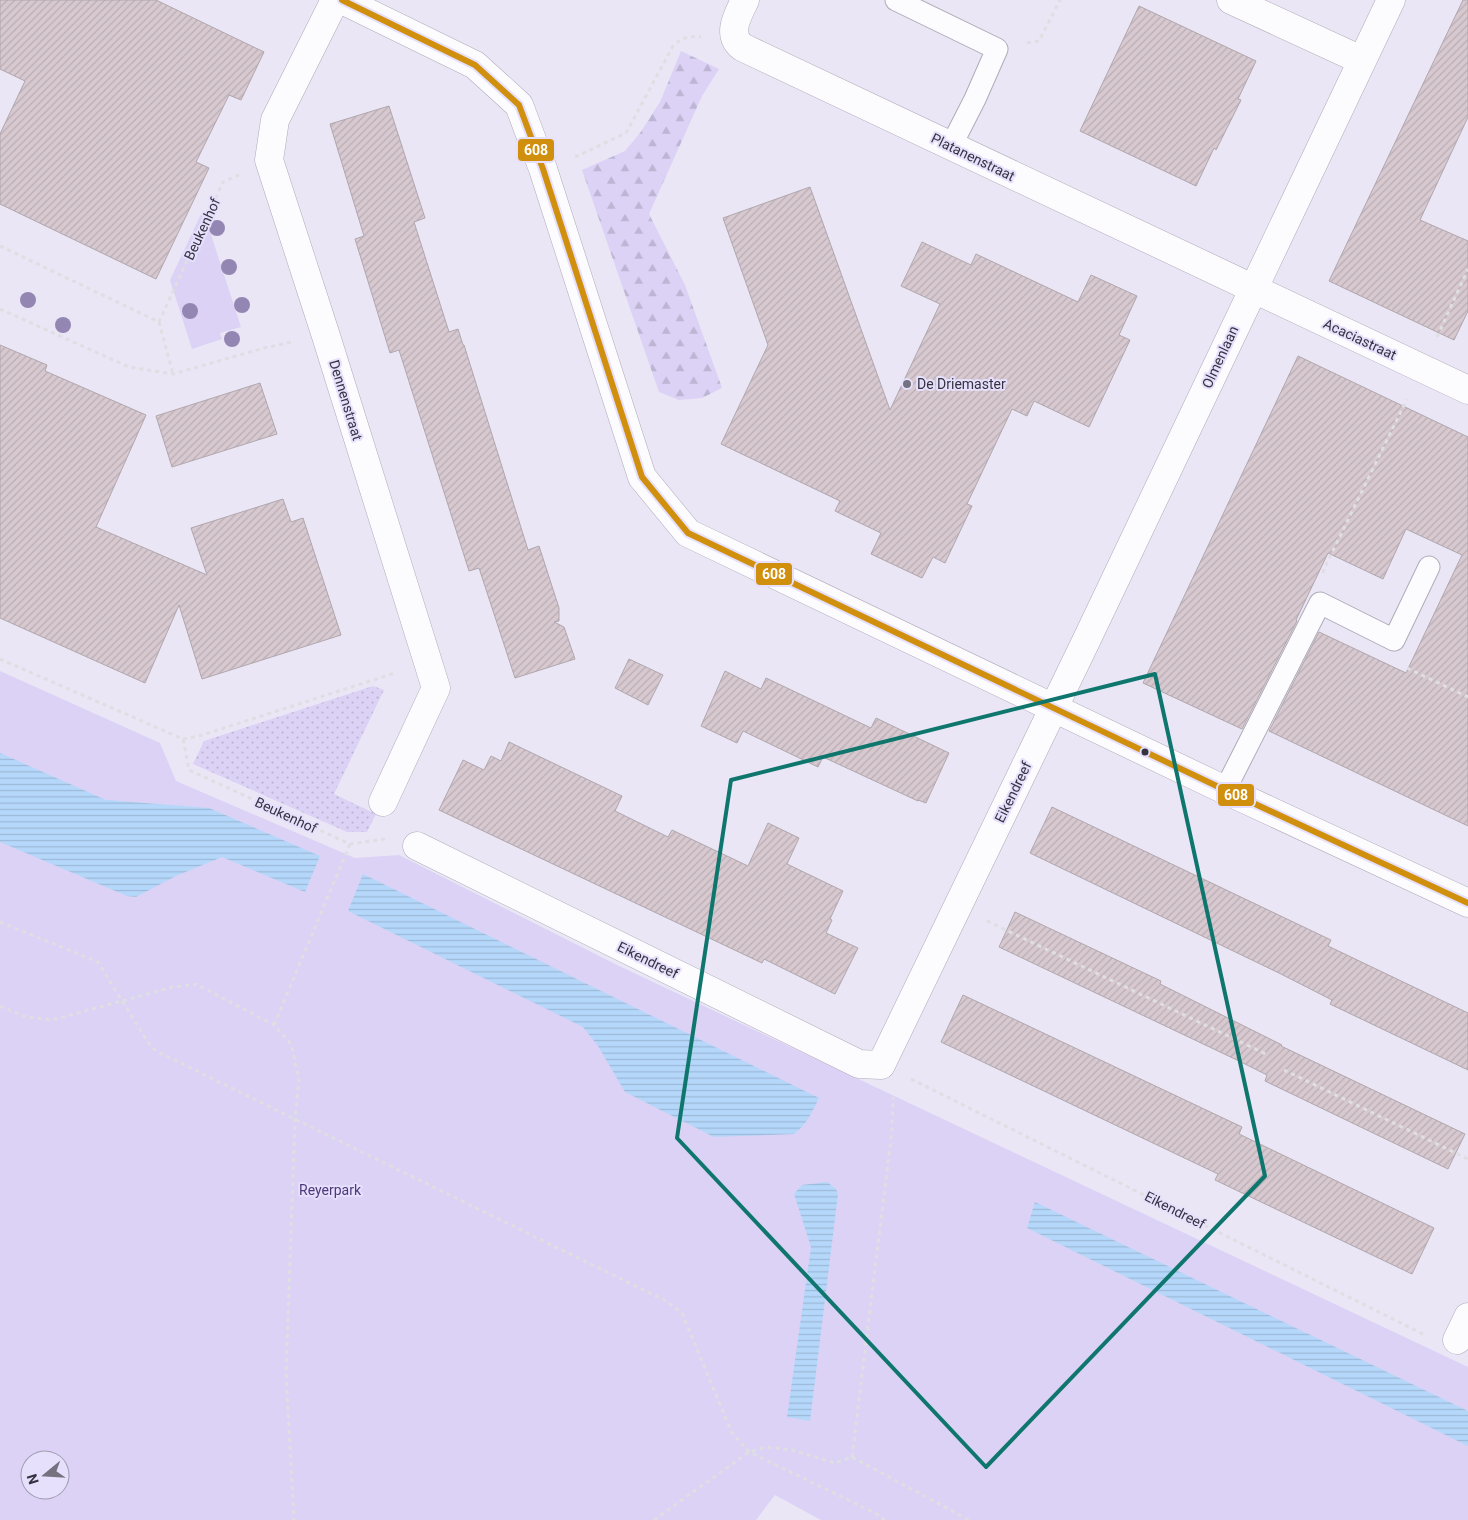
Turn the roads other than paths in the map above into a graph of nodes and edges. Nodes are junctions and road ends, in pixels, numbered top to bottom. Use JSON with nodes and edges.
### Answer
{"nodes":[{"id":1,"x":335,"y":0,"type":"edge"},
{"id":2,"x":342,"y":0,"type":"edge"},
{"id":3,"x":745,"y":0,"type":"edge"},
{"id":4,"x":896,"y":0,"type":"edge"},
{"id":5,"x":1231,"y":0,"type":"edge"},
{"id":6,"x":1390,"y":0,"type":"edge"},
{"id":7,"x":1361,"y":60,"type":"junction"},
{"id":8,"x":951,"y":146,"type":"junction"},
{"id":9,"x":1252,"y":289,"type":"junction"},
{"id":10,"x":1468,"y":390,"type":"edge"},
{"id":11,"x":1429,"y":568,"type":"dead end"},
{"id":12,"x":1054,"y":708,"type":"junction"},
{"id":13,"x":1225,"y":790,"type":"junction"},
{"id":14,"x":383,"y":802,"type":"dead end"},
{"id":15,"x":417,"y":846,"type":"road end"},
{"id":16,"x":1468,"y":903,"type":"edge"}],
"edges":[{"from":1,"to":14,"type":"street","name":"Dennenstraat"},
{"from":2,"to":12,"type":"street"},
{"from":3,"to":8,"type":"street","name":"Platanenstraat"},
{"from":4,"to":8,"type":"lane"},
{"from":5,"to":7,"type":"street"},
{"from":6,"to":7,"type":"street","name":"Olmenlaan"},
{"from":7,"to":9,"type":"street","name":"Olmenlaan"},
{"from":8,"to":9,"type":"street","name":"Platanenstraat"},
{"from":9,"to":10,"type":"street","name":"Acaciastraat"},
{"from":9,"to":12,"type":"street","name":"Olmenlaan"},
{"from":11,"to":13,"type":"lane"},
{"from":12,"to":13,"type":"street"},
{"from":12,"to":15,"type":"street","name":"Eikendreef"},
{"from":13,"to":16,"type":"street"}]}
